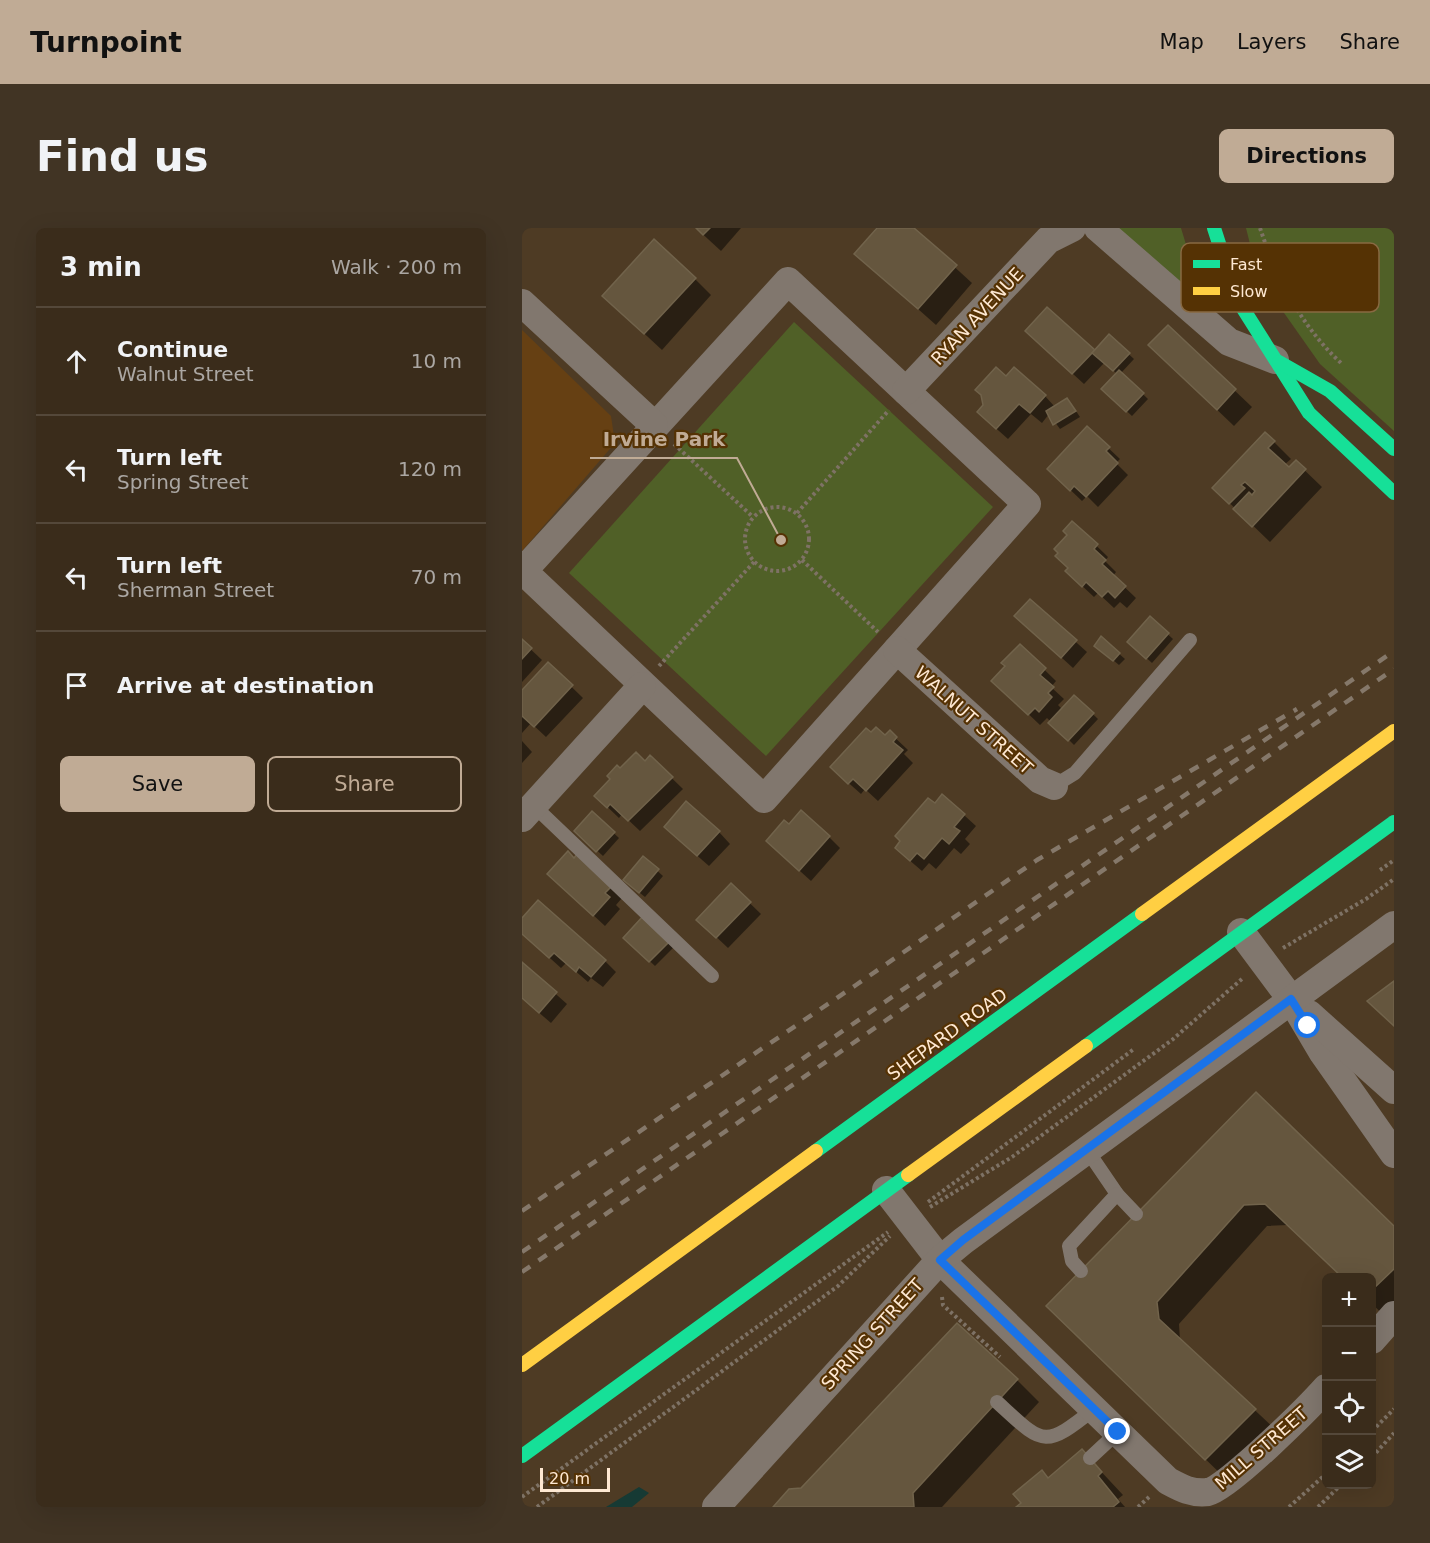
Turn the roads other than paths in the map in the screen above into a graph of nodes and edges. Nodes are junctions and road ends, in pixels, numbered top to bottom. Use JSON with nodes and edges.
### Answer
{"nodes":[{"id":1,"x":1098,"y":228,"type":"edge"},
{"id":2,"x":1214,"y":228,"type":"edge"},
{"id":3,"x":1057,"y":232,"type":"edge"},
{"id":4,"x":1219,"y":243,"type":"edge"},
{"id":5,"x":1181,"y":300,"type":"edge"},
{"id":6,"x":522,"y":303,"type":"edge"},
{"id":7,"x":1195,"y":312,"type":"edge"},
{"id":8,"x":1246,"y":312,"type":"edge"},
{"id":9,"x":1275,"y":360,"type":"junction"},
{"id":10,"x":898,"y":400,"type":"junction"},
{"id":11,"x":662,"y":433,"type":"junction"},
{"id":12,"x":1394,"y":449,"type":"edge"},
{"id":13,"x":1394,"y":493,"type":"edge"},
{"id":14,"x":1190,"y":640,"type":"dead end"},
{"id":15,"x":888,"y":641,"type":"junction"},
{"id":16,"x":650,"y":676,"type":"junction"},
{"id":17,"x":1394,"y":731,"type":"edge"},
{"id":18,"x":1054,"y":786,"type":"joint"},
{"id":19,"x":526,"y":812,"type":"edge"},
{"id":20,"x":1394,"y":822,"type":"edge"},
{"id":21,"x":1394,"y":925,"type":"edge"},
{"id":22,"x":1241,"y":932,"type":"junction"},
{"id":23,"x":712,"y":976,"type":"dead end"},
{"id":24,"x":1291,"y":999,"type":"junction"},
{"id":25,"x":1394,"y":1090,"type":"edge"},
{"id":26,"x":1087,"y":1150,"type":"junction"},
{"id":27,"x":1394,"y":1154,"type":"edge"},
{"id":28,"x":886,"y":1190,"type":"junction"},
{"id":29,"x":1117,"y":1194,"type":"junction"},
{"id":30,"x":1136,"y":1214,"type":"dead end"},
{"id":31,"x":940,"y":1260,"type":"junction"},
{"id":32,"x":1081,"y":1271,"type":"dead end"},
{"id":33,"x":1394,"y":1316,"type":"edge"},
{"id":34,"x":1376,"y":1335,"type":"edge"},
{"id":35,"x":522,"y":1365,"type":"edge"},
{"id":36,"x":1322,"y":1392,"type":"edge"},
{"id":37,"x":997,"y":1402,"type":"dead end"},
{"id":38,"x":1094,"y":1409,"type":"junction"},
{"id":39,"x":1118,"y":1432,"type":"junction"},
{"id":40,"x":522,"y":1456,"type":"edge"},
{"id":41,"x":1090,"y":1458,"type":"dead end"},
{"id":42,"x":716,"y":1507,"type":"edge"}],
"edges":[{"from":1,"to":5,"type":"street"},
{"from":2,"to":4,"type":"main road"},
{"from":3,"to":10,"type":"street","name":"RYAN AVENUE"},
{"from":6,"to":11,"type":"street"},
{"from":7,"to":9,"type":"street"},
{"from":8,"to":9,"type":"main road"},
{"from":9,"to":12,"type":"main road"},
{"from":9,"to":13,"type":"main road"},
{"from":10,"to":11,"type":"street"},
{"from":10,"to":15,"type":"street"},
{"from":11,"to":16,"type":"street"},
{"from":14,"to":18,"type":"lane"},
{"from":15,"to":16,"type":"street"},
{"from":15,"to":18,"type":"street","name":"WALNUT STREET"},
{"from":16,"to":19,"type":"street"},
{"from":17,"to":35,"type":"main road","name":"SHEPARD ROAD"},
{"from":19,"to":23,"type":"lane"},
{"from":20,"to":22,"type":"main road"},
{"from":21,"to":24,"type":"street","name":"SPRING STREET"},
{"from":22,"to":24,"type":"street"},
{"from":22,"to":28,"type":"main road"},
{"from":24,"to":25,"type":"street"},
{"from":24,"to":26,"type":"street","name":"SPRING STREET"},
{"from":24,"to":27,"type":"street"},
{"from":26,"to":29,"type":"lane"},
{"from":26,"to":31,"type":"street","name":"SPRING STREET"},
{"from":28,"to":31,"type":"street"},
{"from":28,"to":40,"type":"main road"},
{"from":29,"to":30,"type":"lane"},
{"from":29,"to":32,"type":"lane"},
{"from":31,"to":38,"type":"street"},
{"from":31,"to":42,"type":"street","name":"SPRING STREET"},
{"from":33,"to":34,"type":"street"},
{"from":36,"to":39,"type":"street","name":"MILL STREET"},
{"from":37,"to":38,"type":"lane"},
{"from":38,"to":39,"type":"street"},
{"from":39,"to":41,"type":"lane"}]}
